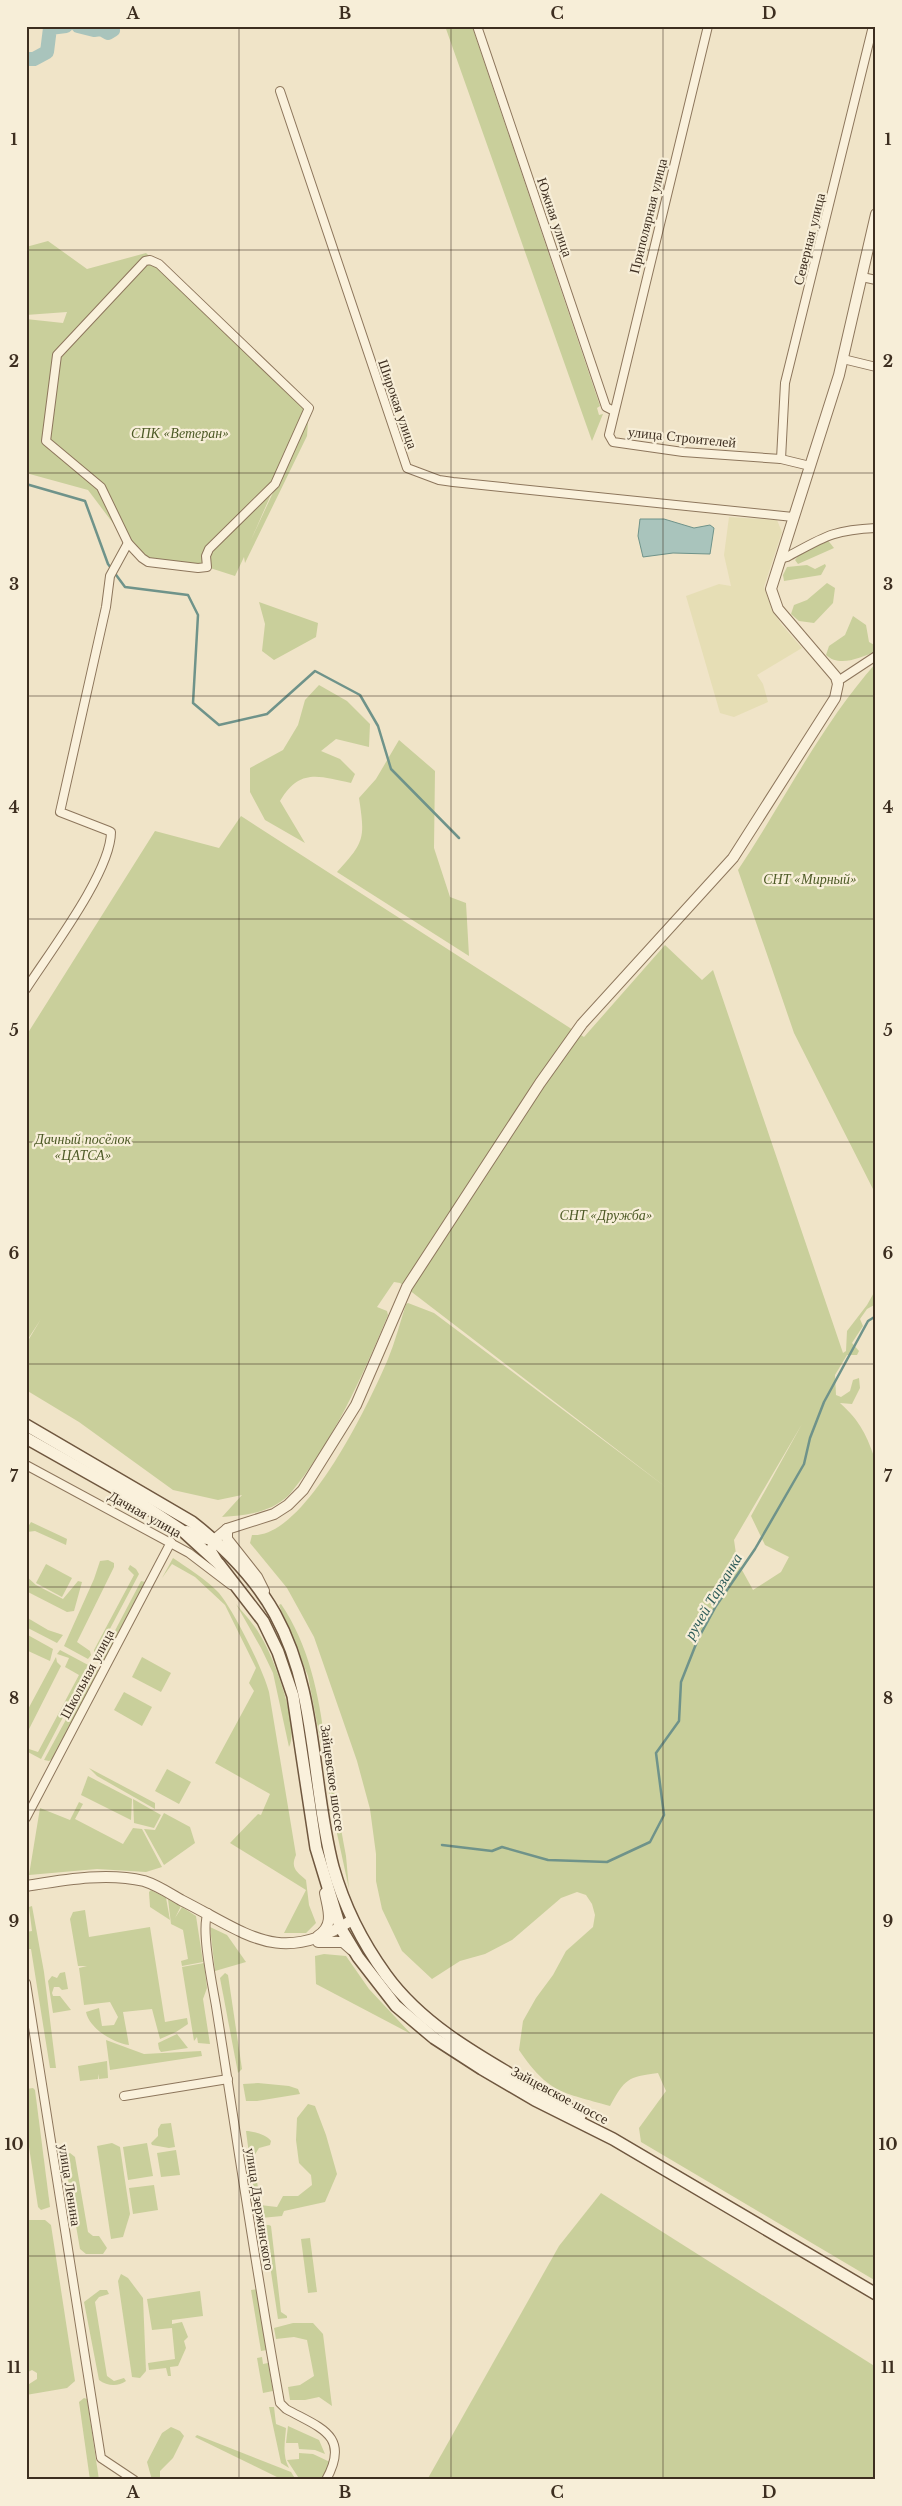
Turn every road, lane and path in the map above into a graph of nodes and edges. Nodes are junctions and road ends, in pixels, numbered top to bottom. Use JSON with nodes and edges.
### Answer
{"nodes":[{"id":1,"x":477,"y":26,"type":"edge"},
{"id":2,"x":708,"y":26,"type":"edge"},
{"id":3,"x":874,"y":26,"type":"edge"},
{"id":4,"x":280,"y":91,"type":"dead end"},
{"id":5,"x":876,"y":214,"type":"edge"},
{"id":6,"x":869,"y":279,"type":"edge"},
{"id":7,"x":847,"y":360,"type":"junction"},
{"id":8,"x":876,"y":367,"type":"edge"},
{"id":9,"x":614,"y":411,"type":"junction"},
{"id":10,"x":781,"y":459,"type":"junction"},
{"id":11,"x":810,"y":466,"type":"junction"},
{"id":12,"x":793,"y":517,"type":"junction"},
{"id":13,"x":876,"y":528,"type":"edge"},
{"id":14,"x":128,"y":543,"type":"junction"},
{"id":15,"x":780,"y":559,"type":"junction"},
{"id":16,"x":876,"y":656,"type":"edge"},
{"id":17,"x":838,"y":681,"type":"junction"},
{"id":18,"x":26,"y":990,"type":"edge"},
{"id":19,"x":26,"y":1425,"type":"edge"},
{"id":20,"x":26,"y":1438,"type":"edge"},
{"id":21,"x":26,"y":1464,"type":"edge"},
{"id":22,"x":168,"y":1520,"type":"junction"},
{"id":23,"x":227,"y":1529,"type":"junction"},
{"id":24,"x":214,"y":1540,"type":"junction"},
{"id":25,"x":171,"y":1542,"type":"junction"},
{"id":26,"x":219,"y":1564,"type":"junction"},
{"id":27,"x":244,"y":1595,"type":"junction"},
{"id":28,"x":274,"y":1613,"type":"junction"},
{"id":29,"x":26,"y":1818,"type":"edge"},
{"id":30,"x":316,"y":1848,"type":"junction"},
{"id":31,"x":30,"y":1885,"type":"edge"},
{"id":32,"x":203,"y":1911,"type":"junction"},
{"id":33,"x":352,"y":1920,"type":"junction"},
{"id":34,"x":340,"y":1927,"type":"junction"},
{"id":35,"x":309,"y":1942,"type":"junction"},
{"id":36,"x":358,"y":1957,"type":"junction"},
{"id":37,"x":384,"y":1973,"type":"junction"},
{"id":38,"x":26,"y":1983,"type":"edge"},
{"id":39,"x":228,"y":2079,"type":"junction"},
{"id":40,"x":124,"y":2096,"type":"dead end"},
{"id":41,"x":613,"y":2139,"type":"junction"},
{"id":42,"x":876,"y":2294,"type":"edge"},
{"id":43,"x":134,"y":2480,"type":"edge"},
{"id":44,"x":326,"y":2480,"type":"edge"}],
"edges":[{"from":1,"to":9,"type":"street","name":"Южная улица"},
{"from":2,"to":9,"type":"street","name":"Приполярная улица"},
{"from":3,"to":10,"type":"street","name":"Северная улица"},
{"from":4,"to":12,"type":"street","name":"Широкая улица"},
{"from":5,"to":6,"type":"street"},
{"from":6,"to":7,"type":"street"},
{"from":7,"to":8,"type":"street"},
{"from":7,"to":11,"type":"street"},
{"from":9,"to":10,"type":"street","name":"улица Строителей"},
{"from":10,"to":11,"type":"street","name":"улица Строителей"},
{"from":11,"to":12,"type":"street"},
{"from":12,"to":15,"type":"street"},
{"from":13,"to":15,"type":"street"},
{"from":14,"to":14,"type":"street"},
{"from":14,"to":18,"type":"street"},
{"from":15,"to":17,"type":"street"},
{"from":16,"to":17,"type":"street"},
{"from":17,"to":23,"type":"street"},
{"from":19,"to":24,"type":"main road","name":"Зайцевское шоссе"},
{"from":20,"to":22,"type":"main road","name":"Зайцевское шоссе"},
{"from":21,"to":25,"type":"street","name":"Дачная улица"},
{"from":22,"to":24,"type":"street"},
{"from":22,"to":26,"type":"main road","name":"Зайцевское шоссе"},
{"from":23,"to":24,"type":"street"},
{"from":23,"to":28,"type":"street"},
{"from":24,"to":26,"type":"street"},
{"from":24,"to":28,"type":"main road","name":"Зайцевское шоссе"},
{"from":25,"to":27,"type":"street","name":"Дачная улица"},
{"from":25,"to":29,"type":"street","name":"Школьная улица"},
{"from":26,"to":27,"type":"main road","name":"Зайцевское шоссе"},
{"from":27,"to":30,"type":"main road","name":"Зайцевское шоссе"},
{"from":28,"to":33,"type":"main road","name":"Зайцевское шоссе"},
{"from":30,"to":34,"type":"main road","name":"Зайцевское шоссе"},
{"from":30,"to":35,"type":"street"},
{"from":31,"to":32,"type":"street"},
{"from":32,"to":35,"type":"street"},
{"from":32,"to":39,"type":"street","name":"улица Дзержинского"},
{"from":33,"to":34,"type":"street"},
{"from":33,"to":37,"type":"main road","name":"Зайцевское шоссе"},
{"from":34,"to":35,"type":"street"},
{"from":34,"to":36,"type":"main road","name":"Зайцевское шоссе"},
{"from":34,"to":37,"type":"street"},
{"from":35,"to":36,"type":"street"},
{"from":36,"to":41,"type":"main road","name":"Зайцевское шоссе"},
{"from":37,"to":41,"type":"main road","name":"Зайцевское шоссе"},
{"from":38,"to":43,"type":"street","name":"улица Ленина"},
{"from":39,"to":40,"type":"street"},
{"from":39,"to":44,"type":"street","name":"улица Дзержинского"},
{"from":41,"to":42,"type":"main road"}]}
